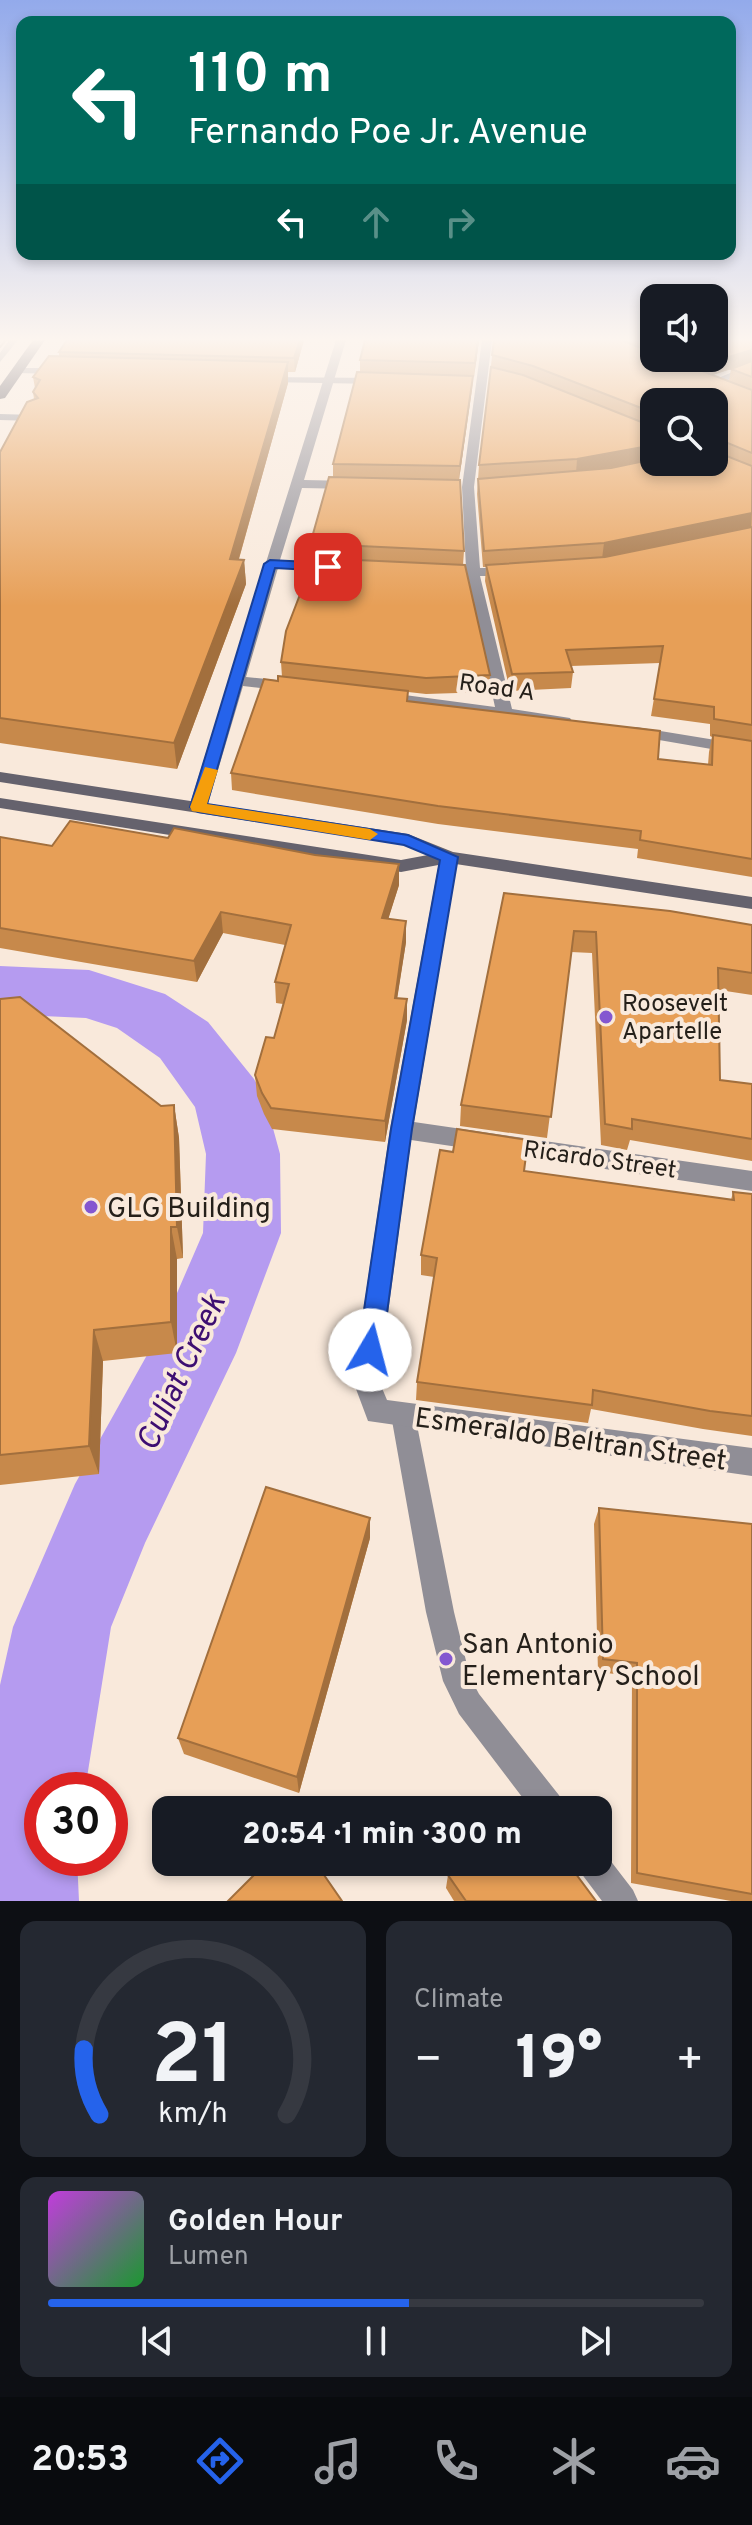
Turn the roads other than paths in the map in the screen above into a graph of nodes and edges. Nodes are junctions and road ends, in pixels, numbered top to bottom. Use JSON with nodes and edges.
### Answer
{"nodes":[{"id":1,"x":313,"y":429,"type":"edge"},
{"id":2,"x":478,"y":429,"type":"edge"},
{"id":3,"x":296,"y":484,"type":"junction"},
{"id":4,"x":374,"y":486,"type":"edge"},
{"id":5,"x":452,"y":487,"type":"edge"},
{"id":6,"x":475,"y":487,"type":"junction"},
{"id":7,"x":270,"y":564,"type":"junction"},
{"id":8,"x":348,"y":568,"type":"edge"},
{"id":9,"x":426,"y":572,"type":"edge"},
{"id":10,"x":525,"y":572,"type":"edge"},
{"id":11,"x":473,"y":574,"type":"junction"},
{"id":12,"x":235,"y":680,"type":"junction"},
{"id":13,"x":298,"y":687,"type":"edge"},
{"id":14,"x":361,"y":695,"type":"edge"},
{"id":15,"x":504,"y":711,"type":"junction"},
{"id":16,"x":581,"y":724,"type":"edge"},
{"id":17,"x":612,"y":728,"type":"edge"},
{"id":18,"x":752,"y":751,"type":"edge"},
{"id":19,"x":0,"y":777,"type":"edge"},
{"id":20,"x":0,"y":803,"type":"edge"},
{"id":21,"x":198,"y":807,"type":"junction"},
{"id":22,"x":449,"y":857,"type":"junction"},
{"id":23,"x":752,"y":903,"type":"edge"},
{"id":24,"x":401,"y":1129,"type":"junction"},
{"id":25,"x":752,"y":1181,"type":"edge"},
{"id":26,"x":403,"y":1415,"type":"junction"},
{"id":27,"x":752,"y":1462,"type":"edge"},
{"id":28,"x":540,"y":1796,"type":"edge"},
{"id":29,"x":603,"y":1876,"type":"edge"},
{"id":30,"x":622,"y":1901,"type":"edge"}],
"edges":[{"from":1,"to":3,"type":"street"},
{"from":2,"to":6,"type":"street"},
{"from":3,"to":4,"type":"street"},
{"from":3,"to":7,"type":"street"},
{"from":5,"to":6,"type":"street"},
{"from":6,"to":11,"type":"street"},
{"from":7,"to":8,"type":"street"},
{"from":7,"to":12,"type":"street"},
{"from":9,"to":11,"type":"street"},
{"from":10,"to":11,"type":"street"},
{"from":11,"to":15,"type":"street"},
{"from":12,"to":13,"type":"street"},
{"from":12,"to":21,"type":"street"},
{"from":14,"to":15,"type":"street","name":"Road A"},
{"from":15,"to":16,"type":"street","name":"Road A"},
{"from":17,"to":18,"type":"street"},
{"from":19,"to":21,"type":"main road"},
{"from":20,"to":22,"type":"main road"},
{"from":21,"to":22,"type":"main road"},
{"from":22,"to":23,"type":"main road"},
{"from":22,"to":24,"type":"street","name":"Esmeraldo Beltran Street"},
{"from":24,"to":25,"type":"street","name":"Ricardo Street"},
{"from":24,"to":26,"type":"street","name":"Esmeraldo Beltran Street"},
{"from":26,"to":27,"type":"street","name":"Esmeraldo Beltran Street"},
{"from":26,"to":28,"type":"lane"},
{"from":29,"to":30,"type":"lane"}]}
